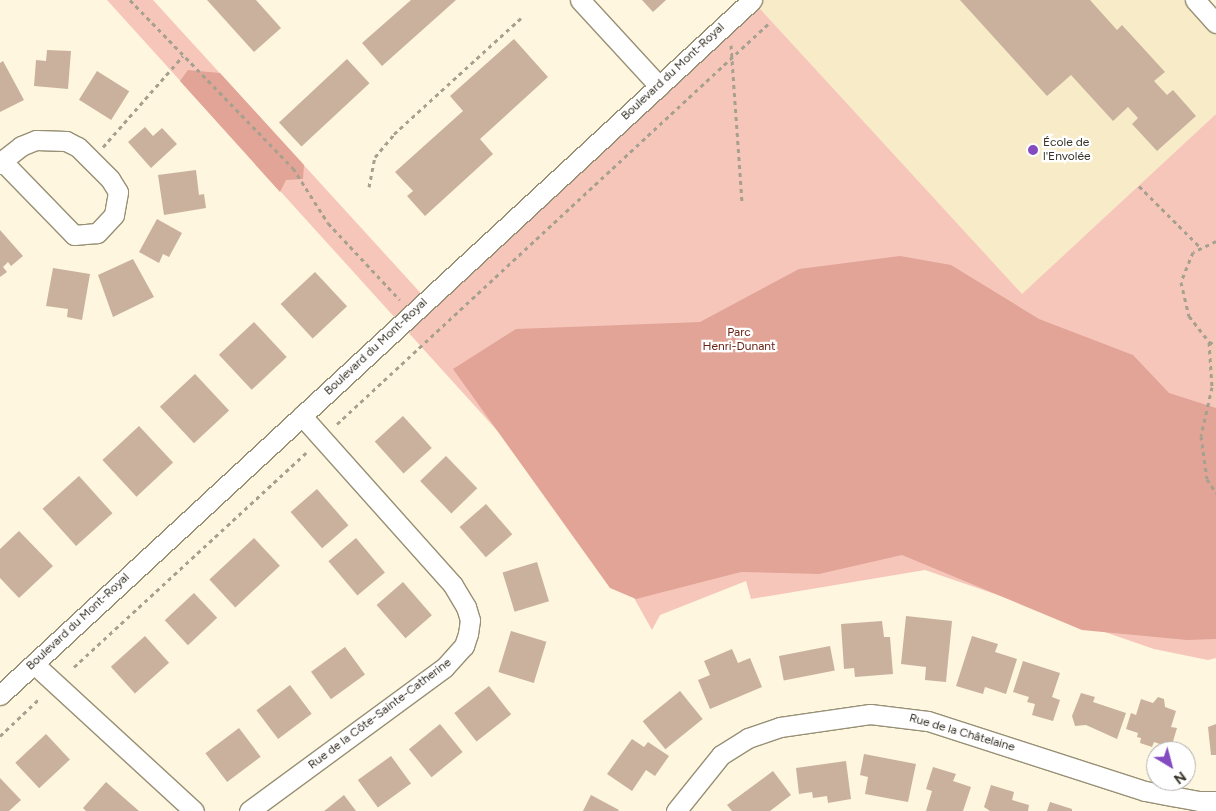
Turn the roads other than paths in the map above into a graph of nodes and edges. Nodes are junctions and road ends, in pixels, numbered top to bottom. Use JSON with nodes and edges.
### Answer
{"nodes":[{"id":1,"x":580,"y":0,"type":"edge"},
{"id":2,"x":752,"y":0,"type":"edge"},
{"id":3,"x":1195,"y":0,"type":"edge"},
{"id":4,"x":1216,"y":23,"type":"edge"},
{"id":5,"x":659,"y":86,"type":"junction"},
{"id":6,"x":1,"y":163,"type":"edge"},
{"id":7,"x":302,"y":416,"type":"junction"},
{"id":8,"x":34,"y":664,"type":"junction"},
{"id":9,"x":0,"y":695,"type":"edge"},
{"id":10,"x":1216,"y":801,"type":"edge"},
{"id":11,"x":194,"y":811,"type":"edge"},
{"id":12,"x":249,"y":811,"type":"edge"},
{"id":13,"x":676,"y":811,"type":"edge"}],
"edges":[{"from":1,"to":5,"type":"street"},
{"from":2,"to":5,"type":"street","name":"Boulevard du Mont-Royal"},
{"from":3,"to":4,"type":"street"},
{"from":5,"to":7,"type":"street","name":"Boulevard du Mont-Royal"},
{"from":6,"to":6,"type":"street"},
{"from":7,"to":8,"type":"street","name":"Boulevard du Mont-Royal"},
{"from":7,"to":12,"type":"street","name":"Rue de la Côte-Sainte-Catherine"},
{"from":8,"to":9,"type":"street","name":"Boulevard du Mont-Royal"},
{"from":8,"to":11,"type":"street"},
{"from":10,"to":13,"type":"street","name":"Rue de la Châtelaine"}]}
